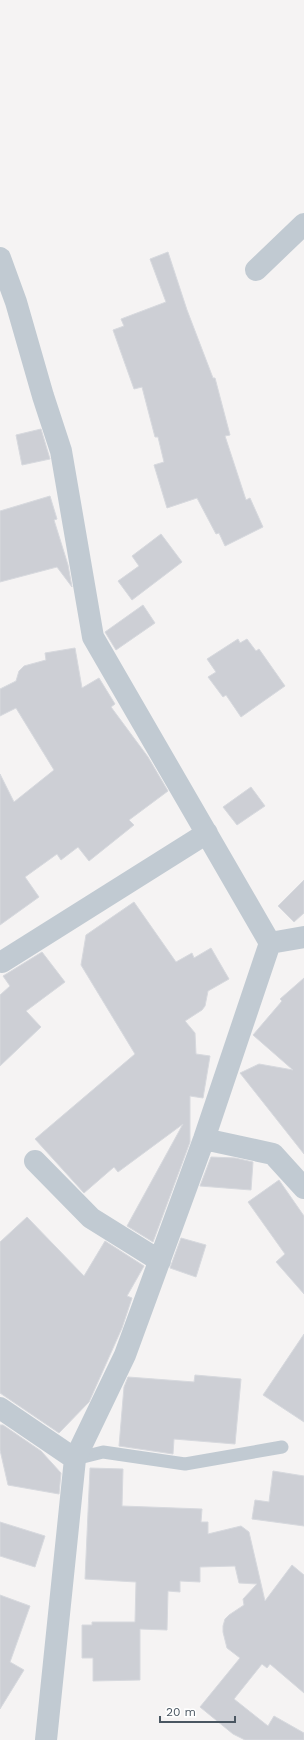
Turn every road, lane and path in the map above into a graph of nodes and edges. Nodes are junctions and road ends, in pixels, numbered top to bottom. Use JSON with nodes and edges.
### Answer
{"nodes":[{"id":1,"x":304,"y":224,"type":"edge"},
{"id":2,"x":0,"y":258,"type":"edge"},
{"id":3,"x":256,"y":270,"type":"dead end"},
{"id":4,"x":207,"y":833,"type":"junction"},
{"id":5,"x":304,"y":937,"type":"edge"},
{"id":6,"x":270,"y":943,"type":"junction"},
{"id":7,"x":2,"y":962,"type":"dead end"},
{"id":8,"x":204,"y":1139,"type":"junction"},
{"id":9,"x":35,"y":1161,"type":"dead end"},
{"id":10,"x":304,"y":1188,"type":"edge"},
{"id":11,"x":160,"y":1260,"type":"junction"},
{"id":12,"x":3,"y":1414,"type":"edge"},
{"id":13,"x":282,"y":1447,"type":"dead end"},
{"id":14,"x":75,"y":1459,"type":"junction"},
{"id":15,"x":46,"y":1740,"type":"edge"}],
"edges":[{"from":1,"to":3,"type":"street"},
{"from":2,"to":4,"type":"street"},
{"from":4,"to":6,"type":"street"},
{"from":4,"to":7,"type":"street"},
{"from":5,"to":6,"type":"street"},
{"from":6,"to":8,"type":"street"},
{"from":8,"to":10,"type":"street"},
{"from":8,"to":11,"type":"street"},
{"from":9,"to":11,"type":"street"},
{"from":11,"to":14,"type":"street"},
{"from":12,"to":14,"type":"street"},
{"from":13,"to":14,"type":"lane"},
{"from":14,"to":15,"type":"street"}]}
